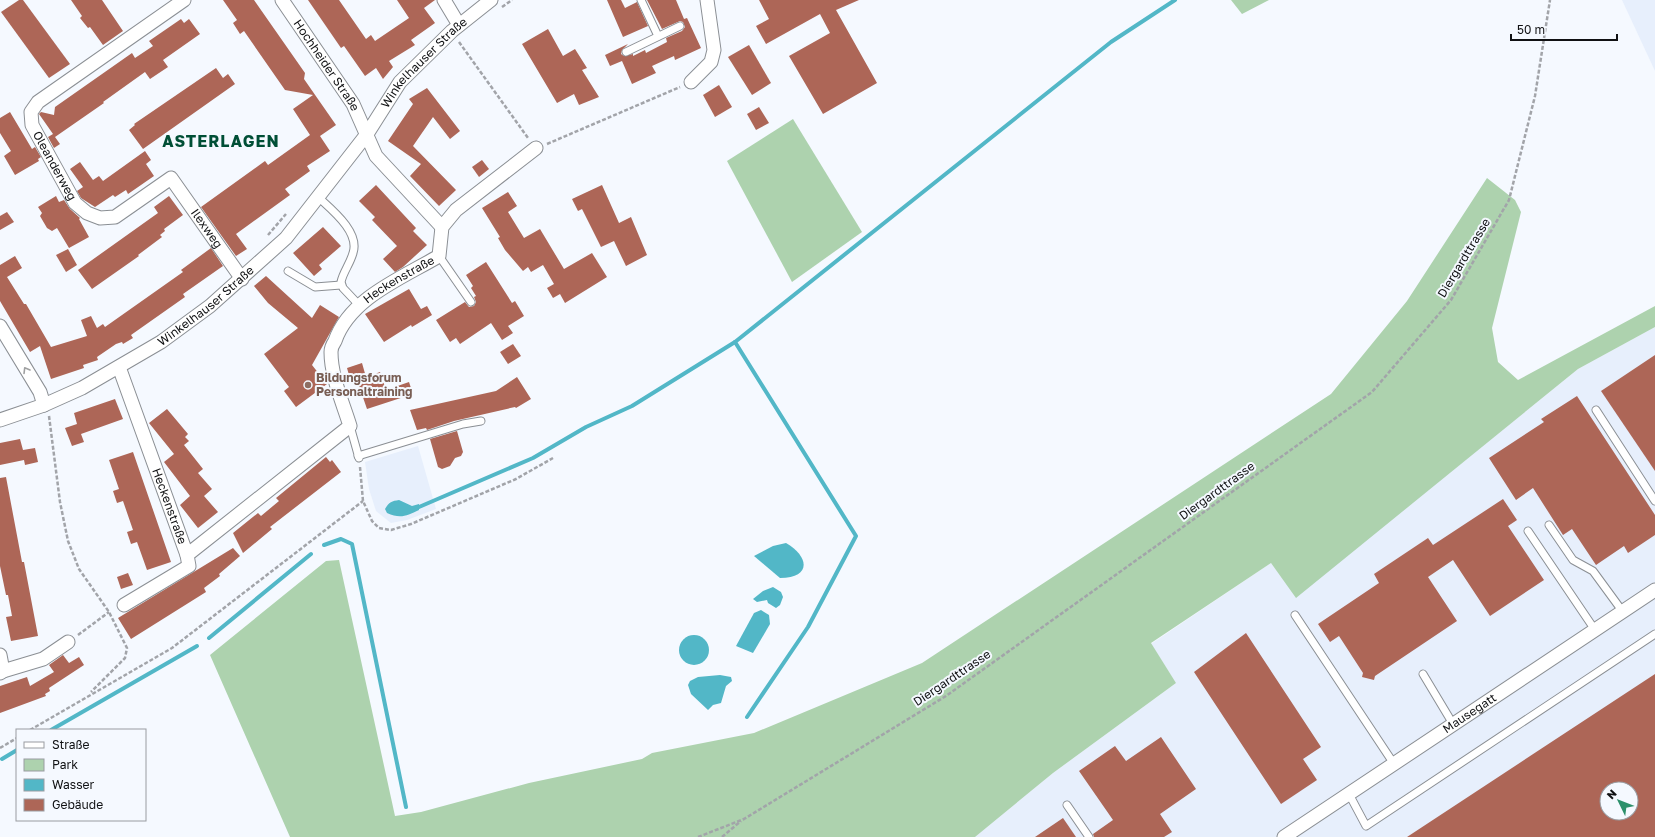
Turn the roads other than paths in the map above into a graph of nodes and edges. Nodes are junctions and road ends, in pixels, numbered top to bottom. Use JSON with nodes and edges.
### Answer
{"nodes":[{"id":1,"x":184,"y":0,"type":"edge"},
{"id":2,"x":282,"y":0,"type":"edge"},
{"id":3,"x":444,"y":0,"type":"edge"},
{"id":4,"x":491,"y":0,"type":"edge"},
{"id":5,"x":641,"y":0,"type":"edge"},
{"id":6,"x":707,"y":0,"type":"edge"},
{"id":7,"x":680,"y":26,"type":"dead end"},
{"id":8,"x":455,"y":28,"type":"junction"},
{"id":9,"x":658,"y":36,"type":"junction"},
{"id":10,"x":626,"y":52,"type":"dead end"},
{"id":11,"x":692,"y":82,"type":"road end"},
{"id":12,"x":367,"y":134,"type":"junction"},
{"id":13,"x":536,"y":148,"type":"road end"},
{"id":14,"x":171,"y":178,"type":"joint"},
{"id":15,"x":318,"y":197,"type":"junction"},
{"id":16,"x":442,"y":227,"type":"junction"},
{"id":17,"x":439,"y":256,"type":"junction"},
{"id":18,"x":288,"y":271,"type":"dead end"},
{"id":19,"x":242,"y":279,"type":"junction"},
{"id":20,"x":341,"y":285,"type":"junction"},
{"id":21,"x":471,"y":302,"type":"dead end"},
{"id":22,"x":359,"y":305,"type":"junction"},
{"id":23,"x":0,"y":326,"type":"edge"},
{"id":24,"x":119,"y":368,"type":"junction"},
{"id":25,"x":44,"y":404,"type":"junction"},
{"id":26,"x":1596,"y":410,"type":"dead end"},
{"id":27,"x":0,"y":420,"type":"edge"},
{"id":28,"x":481,"y":421,"type":"dead end"},
{"id":29,"x":350,"y":426,"type":"junction"},
{"id":30,"x":1655,"y":501,"type":"edge"},
{"id":31,"x":1549,"y":525,"type":"dead end"},
{"id":32,"x":1528,"y":531,"type":"dead end"},
{"id":33,"x":187,"y":555,"type":"junction"},
{"id":34,"x":1655,"y":590,"type":"edge"},
{"id":35,"x":124,"y":605,"type":"road end"},
{"id":36,"x":1623,"y":612,"type":"junction"},
{"id":37,"x":1295,"y":615,"type":"dead end"},
{"id":38,"x":1595,"y":630,"type":"junction"},
{"id":39,"x":1655,"y":634,"type":"edge"},
{"id":40,"x":68,"y":642,"type":"road end"},
{"id":41,"x":0,"y":655,"type":"edge"},
{"id":42,"x":2,"y":672,"type":"edge"},
{"id":43,"x":1423,"y":674,"type":"dead end"},
{"id":44,"x":1453,"y":724,"type":"junction"},
{"id":45,"x":1394,"y":764,"type":"junction"},
{"id":46,"x":1349,"y":794,"type":"junction"},
{"id":47,"x":1067,"y":806,"type":"dead end"},
{"id":48,"x":1089,"y":837,"type":"edge"},
{"id":49,"x":1284,"y":837,"type":"edge"}],
"edges":[{"from":1,"to":14,"type":"street","name":"Oleanderweg"},
{"from":2,"to":12,"type":"street","name":"Hochheider Straße"},
{"from":3,"to":8,"type":"street"},
{"from":4,"to":8,"type":"street","name":"Winkelhauser Straße"},
{"from":5,"to":9,"type":"lane"},
{"from":6,"to":11,"type":"street"},
{"from":7,"to":9,"type":"lane"},
{"from":8,"to":12,"type":"street","name":"Winkelhauser Straße"},
{"from":9,"to":10,"type":"lane"},
{"from":12,"to":15,"type":"street","name":"Winkelhauser Straße"},
{"from":12,"to":16,"type":"street"},
{"from":13,"to":16,"type":"street"},
{"from":14,"to":19,"type":"street","name":"Ilexweg"},
{"from":15,"to":19,"type":"street","name":"Winkelhauser Straße"},
{"from":15,"to":20,"type":"lane"},
{"from":16,"to":17,"type":"street","name":"Heckenstraße"},
{"from":17,"to":21,"type":"lane"},
{"from":17,"to":22,"type":"street","name":"Heckenstraße"},
{"from":18,"to":20,"type":"lane"},
{"from":19,"to":24,"type":"street","name":"Winkelhauser Straße"},
{"from":20,"to":22,"type":"lane"},
{"from":22,"to":29,"type":"street","name":"Heckenstraße"},
{"from":25,"to":23,"type":"street","one_way":true},
{"from":24,"to":25,"type":"street","name":"Winkelhauser Straße"},
{"from":24,"to":33,"type":"street","name":"Heckenstraße"},
{"from":25,"to":27,"type":"street","name":"Winkelhauser Straße"},
{"from":26,"to":30,"type":"lane"},
{"from":28,"to":29,"type":"lane"},
{"from":29,"to":33,"type":"street","name":"Heckenstraße"},
{"from":31,"to":36,"type":"lane"},
{"from":32,"to":38,"type":"lane"},
{"from":33,"to":35,"type":"street","name":"Heckenstraße"},
{"from":34,"to":36,"type":"street","name":"Mausegatt"},
{"from":36,"to":38,"type":"street","name":"Mausegatt"},
{"from":37,"to":45,"type":"lane"},
{"from":38,"to":44,"type":"street","name":"Mausegatt"},
{"from":39,"to":46,"type":"lane"},
{"from":40,"to":42,"type":"street"},
{"from":41,"to":42,"type":"street"},
{"from":43,"to":44,"type":"lane"},
{"from":44,"to":45,"type":"street","name":"Mausegatt"},
{"from":45,"to":46,"type":"street","name":"Mausegatt"},
{"from":46,"to":49,"type":"street","name":"Mausegatt"},
{"from":47,"to":48,"type":"lane"}]}
